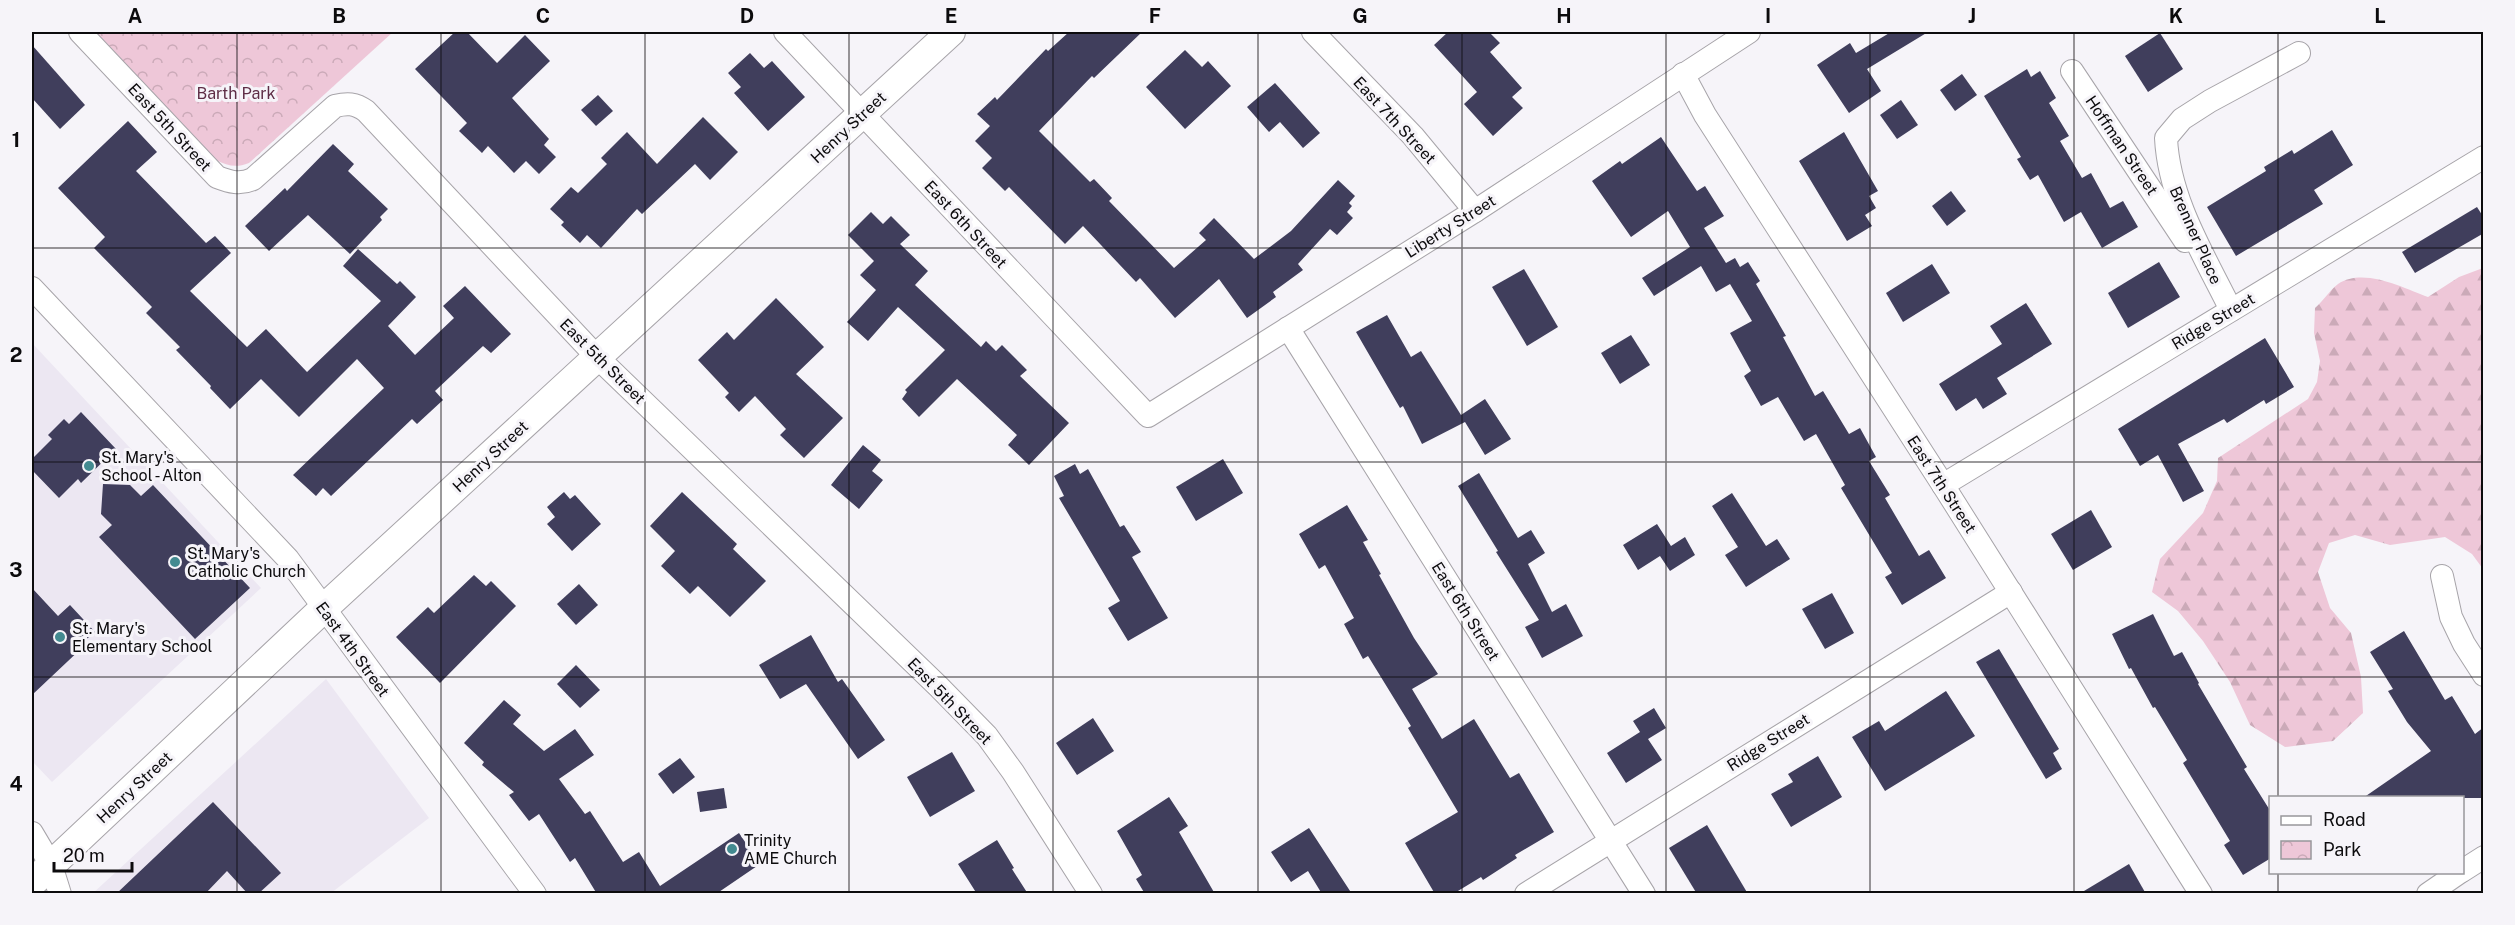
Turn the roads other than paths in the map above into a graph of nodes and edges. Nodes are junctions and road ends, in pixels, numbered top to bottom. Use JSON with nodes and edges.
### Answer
{"nodes":[{"id":1,"x":80,"y":32,"type":"edge"},
{"id":2,"x":785,"y":32,"type":"edge"},
{"id":3,"x":951,"y":32,"type":"edge"},
{"id":4,"x":1313,"y":32,"type":"edge"},
{"id":5,"x":1749,"y":32,"type":"edge"},
{"id":6,"x":2300,"y":53,"type":"dead end"},
{"id":7,"x":2072,"y":71,"type":"dead end"},
{"id":8,"x":1683,"y":74,"type":"junction"},
{"id":9,"x":862,"y":114,"type":"junction"},
{"id":10,"x":2484,"y":157,"type":"edge"},
{"id":11,"x":1475,"y":211,"type":"junction"},
{"id":12,"x":32,"y":288,"type":"edge"},
{"id":13,"x":2230,"y":310,"type":"junction"},
{"id":14,"x":1288,"y":328,"type":"junction"},
{"id":15,"x":597,"y":357,"type":"junction"},
{"id":16,"x":1148,"y":417,"type":"joint"},
{"id":17,"x":1943,"y":485,"type":"junction"},
{"id":18,"x":2442,"y":576,"type":"dead end"},
{"id":19,"x":2011,"y":592,"type":"junction"},
{"id":20,"x":323,"y":609,"type":"junction"},
{"id":21,"x":2484,"y":675,"type":"edge"},
{"id":22,"x":32,"y":833,"type":"edge"},
{"id":23,"x":1610,"y":840,"type":"junction"},
{"id":24,"x":2484,"y":857,"type":"edge"},
{"id":25,"x":2464,"y":870,"type":"edge"},
{"id":26,"x":41,"y":874,"type":"edge"},
{"id":27,"x":2458,"y":874,"type":"edge"},
{"id":28,"x":60,"y":894,"type":"edge"},
{"id":29,"x":534,"y":894,"type":"edge"},
{"id":30,"x":1090,"y":894,"type":"edge"},
{"id":31,"x":1526,"y":894,"type":"edge"},
{"id":32,"x":1644,"y":894,"type":"edge"},
{"id":33,"x":2200,"y":894,"type":"edge"},
{"id":34,"x":2428,"y":894,"type":"edge"}],
"edges":[{"from":1,"to":15,"type":"street","name":"East 5th Street"},
{"from":2,"to":9,"type":"street","name":"East 6th Street"},
{"from":3,"to":9,"type":"street","name":"Henry Street"},
{"from":4,"to":11,"type":"street","name":"East 7th Street"},
{"from":5,"to":8,"type":"street","name":"Liberty Street"},
{"from":6,"to":13,"type":"street","name":"Brenner Place"},
{"from":7,"to":13,"type":"street","name":"Hoffman Street"},
{"from":8,"to":11,"type":"street","name":"Liberty Street"},
{"from":8,"to":17,"type":"street","name":"East 7th Street"},
{"from":9,"to":15,"type":"street","name":"Henry Street"},
{"from":9,"to":16,"type":"street","name":"East 6th Street"},
{"from":10,"to":13,"type":"street","name":"Ridge Street"},
{"from":11,"to":14,"type":"street","name":"Liberty Street"},
{"from":12,"to":20,"type":"street","name":"East 4th Street"},
{"from":13,"to":17,"type":"street","name":"Ridge Street"},
{"from":14,"to":16,"type":"street","name":"Liberty Street"},
{"from":14,"to":23,"type":"street","name":"East 6th Street"},
{"from":15,"to":20,"type":"street","name":"Henry Street"},
{"from":15,"to":30,"type":"street","name":"East 5th Street"},
{"from":17,"to":19,"type":"street","name":"East 7th Street"},
{"from":18,"to":21,"type":"street"},
{"from":19,"to":23,"type":"street","name":"Ridge Street"},
{"from":19,"to":33,"type":"street","name":"East 7th Street"},
{"from":20,"to":26,"type":"street","name":"Henry Street"},
{"from":20,"to":29,"type":"street","name":"East 4th Street"},
{"from":22,"to":26,"type":"street"},
{"from":23,"to":31,"type":"street","name":"Ridge Street"},
{"from":23,"to":32,"type":"street","name":"East 6th Street"},
{"from":24,"to":25,"type":"street"},
{"from":26,"to":28,"type":"street"},
{"from":27,"to":34,"type":"street"}]}
